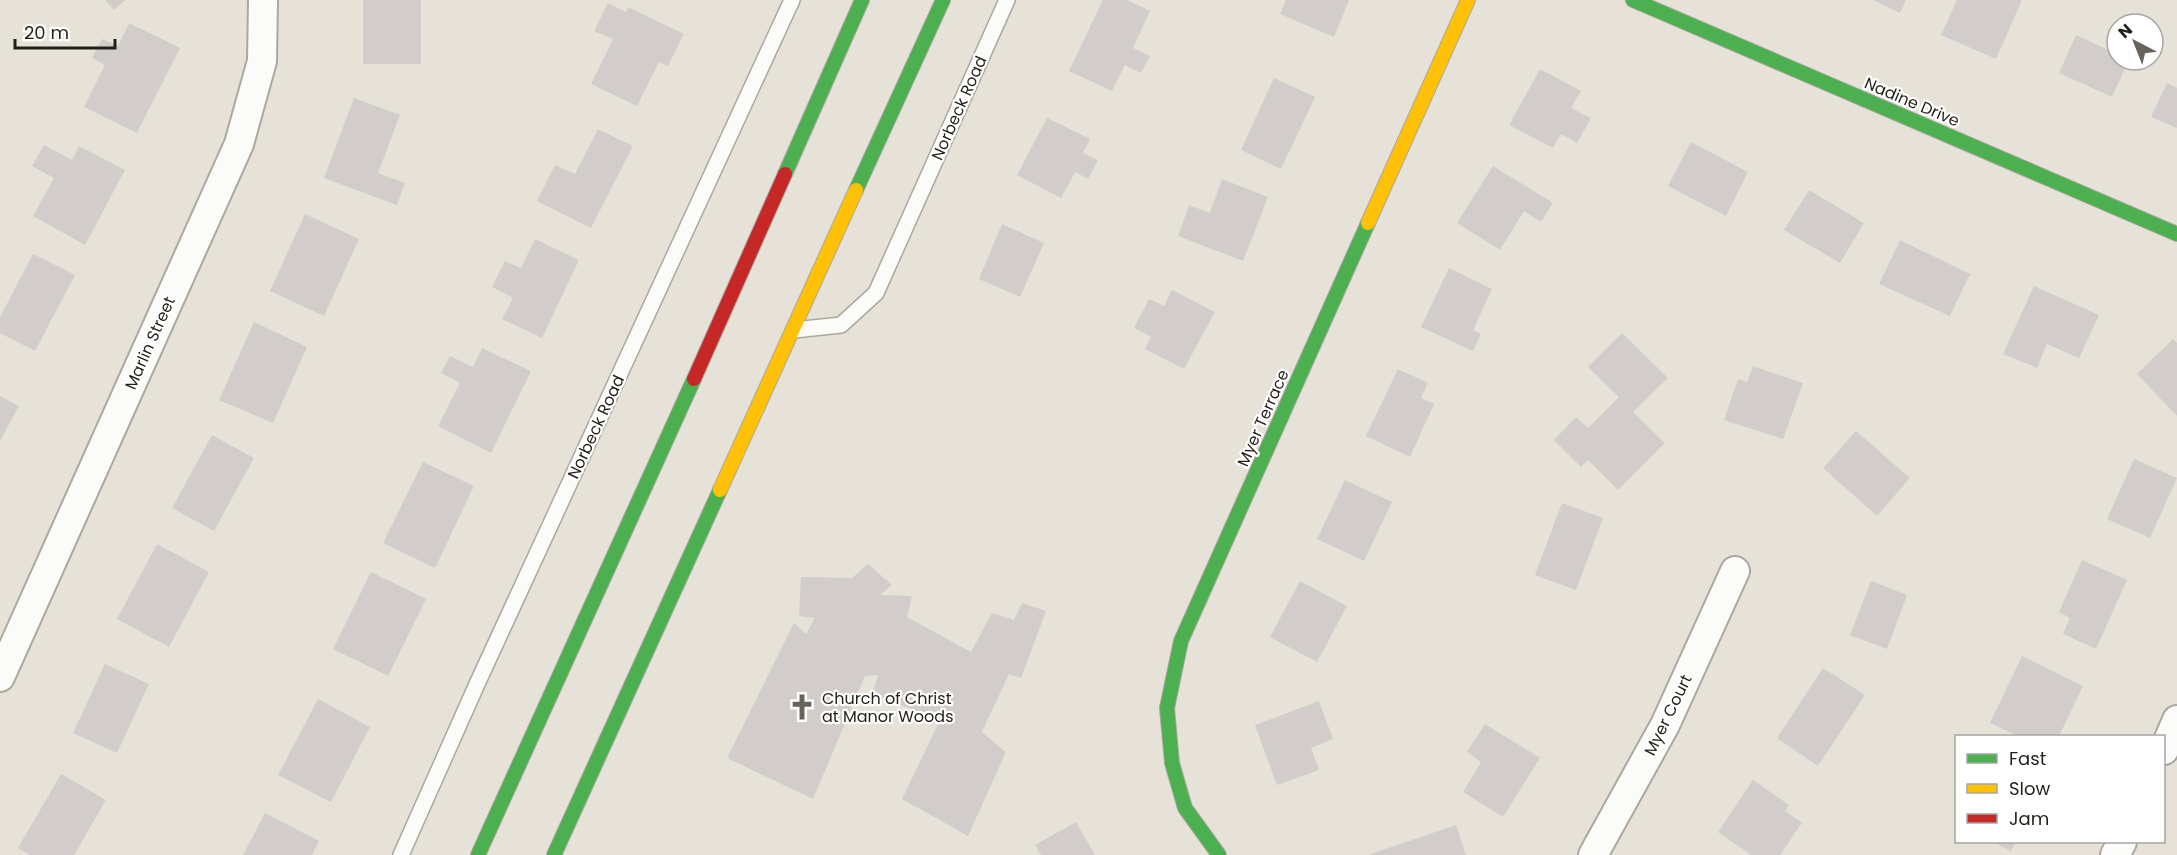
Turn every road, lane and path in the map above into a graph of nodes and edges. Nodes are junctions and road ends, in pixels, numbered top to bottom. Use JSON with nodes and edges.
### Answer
{"nodes":[{"id":1,"x":263,"y":0,"type":"edge"},
{"id":2,"x":792,"y":0,"type":"edge"},
{"id":3,"x":862,"y":0,"type":"edge"},
{"id":4,"x":943,"y":0,"type":"edge"},
{"id":5,"x":1007,"y":0,"type":"edge"},
{"id":6,"x":1468,"y":0,"type":"edge"},
{"id":7,"x":1633,"y":0,"type":"edge"},
{"id":8,"x":2177,"y":234,"type":"edge"},
{"id":9,"x":794,"y":330,"type":"junction"},
{"id":10,"x":1735,"y":572,"type":"dead end"},
{"id":11,"x":0,"y":676,"type":"edge"},
{"id":12,"x":2177,"y":720,"type":"edge"},
{"id":13,"x":2165,"y":746,"type":"edge"},
{"id":14,"x":401,"y":855,"type":"edge"},
{"id":15,"x":478,"y":855,"type":"edge"},
{"id":16,"x":554,"y":855,"type":"edge"},
{"id":17,"x":1219,"y":855,"type":"edge"},
{"id":18,"x":1593,"y":855,"type":"edge"}],
"edges":[{"from":1,"to":11,"type":"street","name":"Marlin Street"},
{"from":2,"to":14,"type":"lane","name":"Norbeck Road"},
{"from":3,"to":15,"type":"main road"},
{"from":4,"to":9,"type":"main road"},
{"from":5,"to":9,"type":"lane","name":"Norbeck Road"},
{"from":6,"to":17,"type":"main road","name":"Myer Terrace"},
{"from":7,"to":8,"type":"main road","name":"Nadine Drive"},
{"from":9,"to":16,"type":"main road"},
{"from":10,"to":18,"type":"street","name":"Myer Court"},
{"from":12,"to":13,"type":"street"}]}
